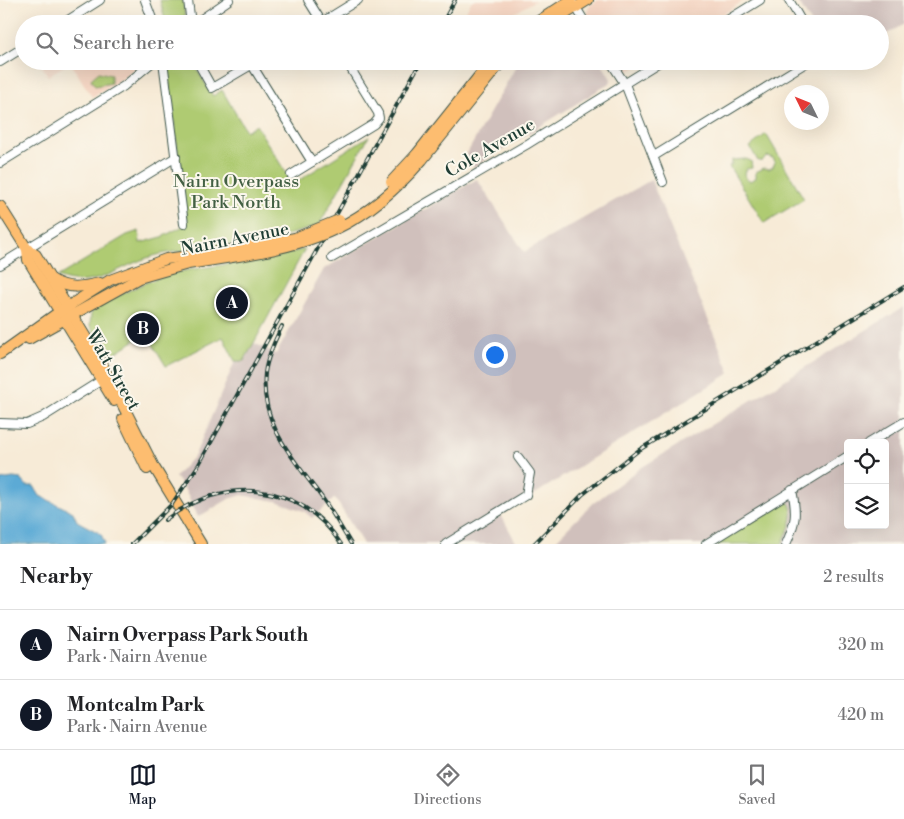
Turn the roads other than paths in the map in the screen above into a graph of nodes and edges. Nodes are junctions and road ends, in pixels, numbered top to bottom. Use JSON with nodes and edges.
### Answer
{"nodes":[{"id":1,"x":100,"y":0,"type":"edge"},
{"id":2,"x":145,"y":0,"type":"edge"},
{"id":3,"x":188,"y":0,"type":"edge"},
{"id":4,"x":229,"y":0,"type":"edge"},
{"id":5,"x":308,"y":0,"type":"edge"},
{"id":6,"x":358,"y":0,"type":"edge"},
{"id":7,"x":588,"y":0,"type":"edge"},
{"id":8,"x":760,"y":0,"type":"edge"},
{"id":9,"x":789,"y":0,"type":"edge"},
{"id":10,"x":573,"y":3,"type":"edge"},
{"id":11,"x":76,"y":15,"type":"edge"},
{"id":12,"x":151,"y":15,"type":"edge"},
{"id":13,"x":190,"y":15,"type":"edge"},
{"id":14,"x":206,"y":15,"type":"edge"},
{"id":15,"x":316,"y":15,"type":"edge"},
{"id":16,"x":334,"y":15,"type":"edge"},
{"id":17,"x":551,"y":15,"type":"edge"},
{"id":18,"x":559,"y":15,"type":"edge"},
{"id":19,"x":580,"y":15,"type":"edge"},
{"id":20,"x":736,"y":15,"type":"edge"},
{"id":21,"x":798,"y":15,"type":"edge"},
{"id":22,"x":15,"y":53,"type":"edge"},
{"id":23,"x":0,"y":62,"type":"edge"},
{"id":24,"x":143,"y":70,"type":"edge"},
{"id":25,"x":164,"y":70,"type":"edge"},
{"id":26,"x":202,"y":70,"type":"edge"},
{"id":27,"x":243,"y":70,"type":"edge"},
{"id":28,"x":259,"y":70,"type":"edge"},
{"id":29,"x":351,"y":70,"type":"edge"},
{"id":30,"x":485,"y":70,"type":"edge"},
{"id":31,"x":494,"y":70,"type":"edge"},
{"id":32,"x":616,"y":70,"type":"edge"},
{"id":33,"x":647,"y":70,"type":"edge"},
{"id":34,"x":794,"y":70,"type":"edge"},
{"id":35,"x":625,"y":84,"type":"junction"},
{"id":36,"x":654,"y":156,"type":"junction"},
{"id":37,"x":176,"y":157,"type":"junction"},
{"id":38,"x":419,"y":158,"type":"junction"},
{"id":39,"x":312,"y":162,"type":"junction"},
{"id":40,"x":0,"y":163,"type":"edge"},
{"id":41,"x":291,"y":175,"type":"dead end"},
{"id":42,"x":663,"y":182,"type":"dead end"},
{"id":43,"x":0,"y":206,"type":"edge"},
{"id":44,"x":184,"y":224,"type":"dead end"},
{"id":45,"x":27,"y":249,"type":"junction"},
{"id":46,"x":232,"y":253,"type":"junction"},
{"id":47,"x":332,"y":258,"type":"dead end"},
{"id":48,"x":0,"y":265,"type":"edge"},
{"id":49,"x":50,"y":279,"type":"junction"},
{"id":50,"x":110,"y":280,"type":"junction"},
{"id":51,"x":96,"y":300,"type":"junction"},
{"id":52,"x":66,"y":313,"type":"junction"},
{"id":53,"x":86,"y":338,"type":"junction"},
{"id":54,"x":4,"y":351,"type":"edge"},
{"id":55,"x":105,"y":378,"type":"junction"},
{"id":56,"x":904,"y":422,"type":"edge"},
{"id":57,"x":0,"y":423,"type":"edge"},
{"id":58,"x":876,"y":439,"type":"edge"},
{"id":59,"x":518,"y":457,"type":"dead end"},
{"id":60,"x":844,"y":458,"type":"edge"},
{"id":61,"x":792,"y":490,"type":"junction"},
{"id":62,"x":174,"y":505,"type":"junction"},
{"id":63,"x":193,"y":544,"type":"edge"},
{"id":64,"x":201,"y":544,"type":"edge"},
{"id":65,"x":446,"y":544,"type":"edge"},
{"id":66,"x":706,"y":544,"type":"edge"},
{"id":67,"x":786,"y":544,"type":"edge"}],
"edges":[{"from":1,"to":11,"type":"street"},
{"from":2,"to":12,"type":"street"},
{"from":3,"to":13,"type":"street"},
{"from":4,"to":14,"type":"street"},
{"from":5,"to":15,"type":"street"},
{"from":6,"to":16,"type":"street"},
{"from":7,"to":10,"type":"main road"},
{"from":8,"to":20,"type":"street"},
{"from":9,"to":21,"type":"street"},
{"from":10,"to":17,"type":"main road"},
{"from":10,"to":18,"type":"main road"},
{"from":10,"to":19,"type":"street"},
{"from":22,"to":23,"type":"street"},
{"from":24,"to":40,"type":"street"},
{"from":25,"to":37,"type":"street"},
{"from":26,"to":27,"type":"street"},
{"from":28,"to":39,"type":"street"},
{"from":29,"to":39,"type":"street"},
{"from":30,"to":38,"type":"main road","name":"Nairn Avenue"},
{"from":31,"to":38,"type":"main road","name":"Nairn Avenue"},
{"from":32,"to":35,"type":"street"},
{"from":33,"to":35,"type":"street","name":"Cole Avenue"},
{"from":34,"to":36,"type":"street"},
{"from":35,"to":36,"type":"street"},
{"from":35,"to":47,"type":"street","name":"Cole Avenue"},
{"from":36,"to":42,"type":"street"},
{"from":37,"to":44,"type":"street"},
{"from":37,"to":45,"type":"street"},
{"from":38,"to":46,"type":"main road","name":"Nairn Avenue","bridge":true},
{"from":39,"to":41,"type":"street"},
{"from":43,"to":45,"type":"main road","name":"Watt Street"},
{"from":45,"to":48,"type":"street"},
{"from":45,"to":49,"type":"main road","name":"Watt Street"},
{"from":45,"to":52,"type":"main road","name":"Watt Street"},
{"from":46,"to":50,"type":"main road","name":"Nairn Avenue"},
{"from":46,"to":51,"type":"main road","name":"Nairn Avenue"},
{"from":49,"to":50,"type":"main road"},
{"from":49,"to":52,"type":"main road","name":"Watt Street"},
{"from":50,"to":52,"type":"main road","name":"Nairn Avenue"},
{"from":51,"to":52,"type":"main road","name":"Nairn Avenue"},
{"from":51,"to":53,"type":"main road"},
{"from":52,"to":53,"type":"main road","name":"Watt Street"},
{"from":52,"to":54,"type":"main road","name":"Nairn Avenue"},
{"from":52,"to":55,"type":"main road","name":"Watt Street"},
{"from":53,"to":55,"type":"main road","name":"Watt Street"},
{"from":55,"to":57,"type":"street"},
{"from":55,"to":62,"type":"main road","name":"Watt Street"},
{"from":56,"to":58,"type":"street"},
{"from":59,"to":65,"type":"street"},
{"from":60,"to":61,"type":"street"},
{"from":61,"to":66,"type":"street"},
{"from":61,"to":67,"type":"street"},
{"from":62,"to":63,"type":"main road"},
{"from":62,"to":64,"type":"main road"}]}
